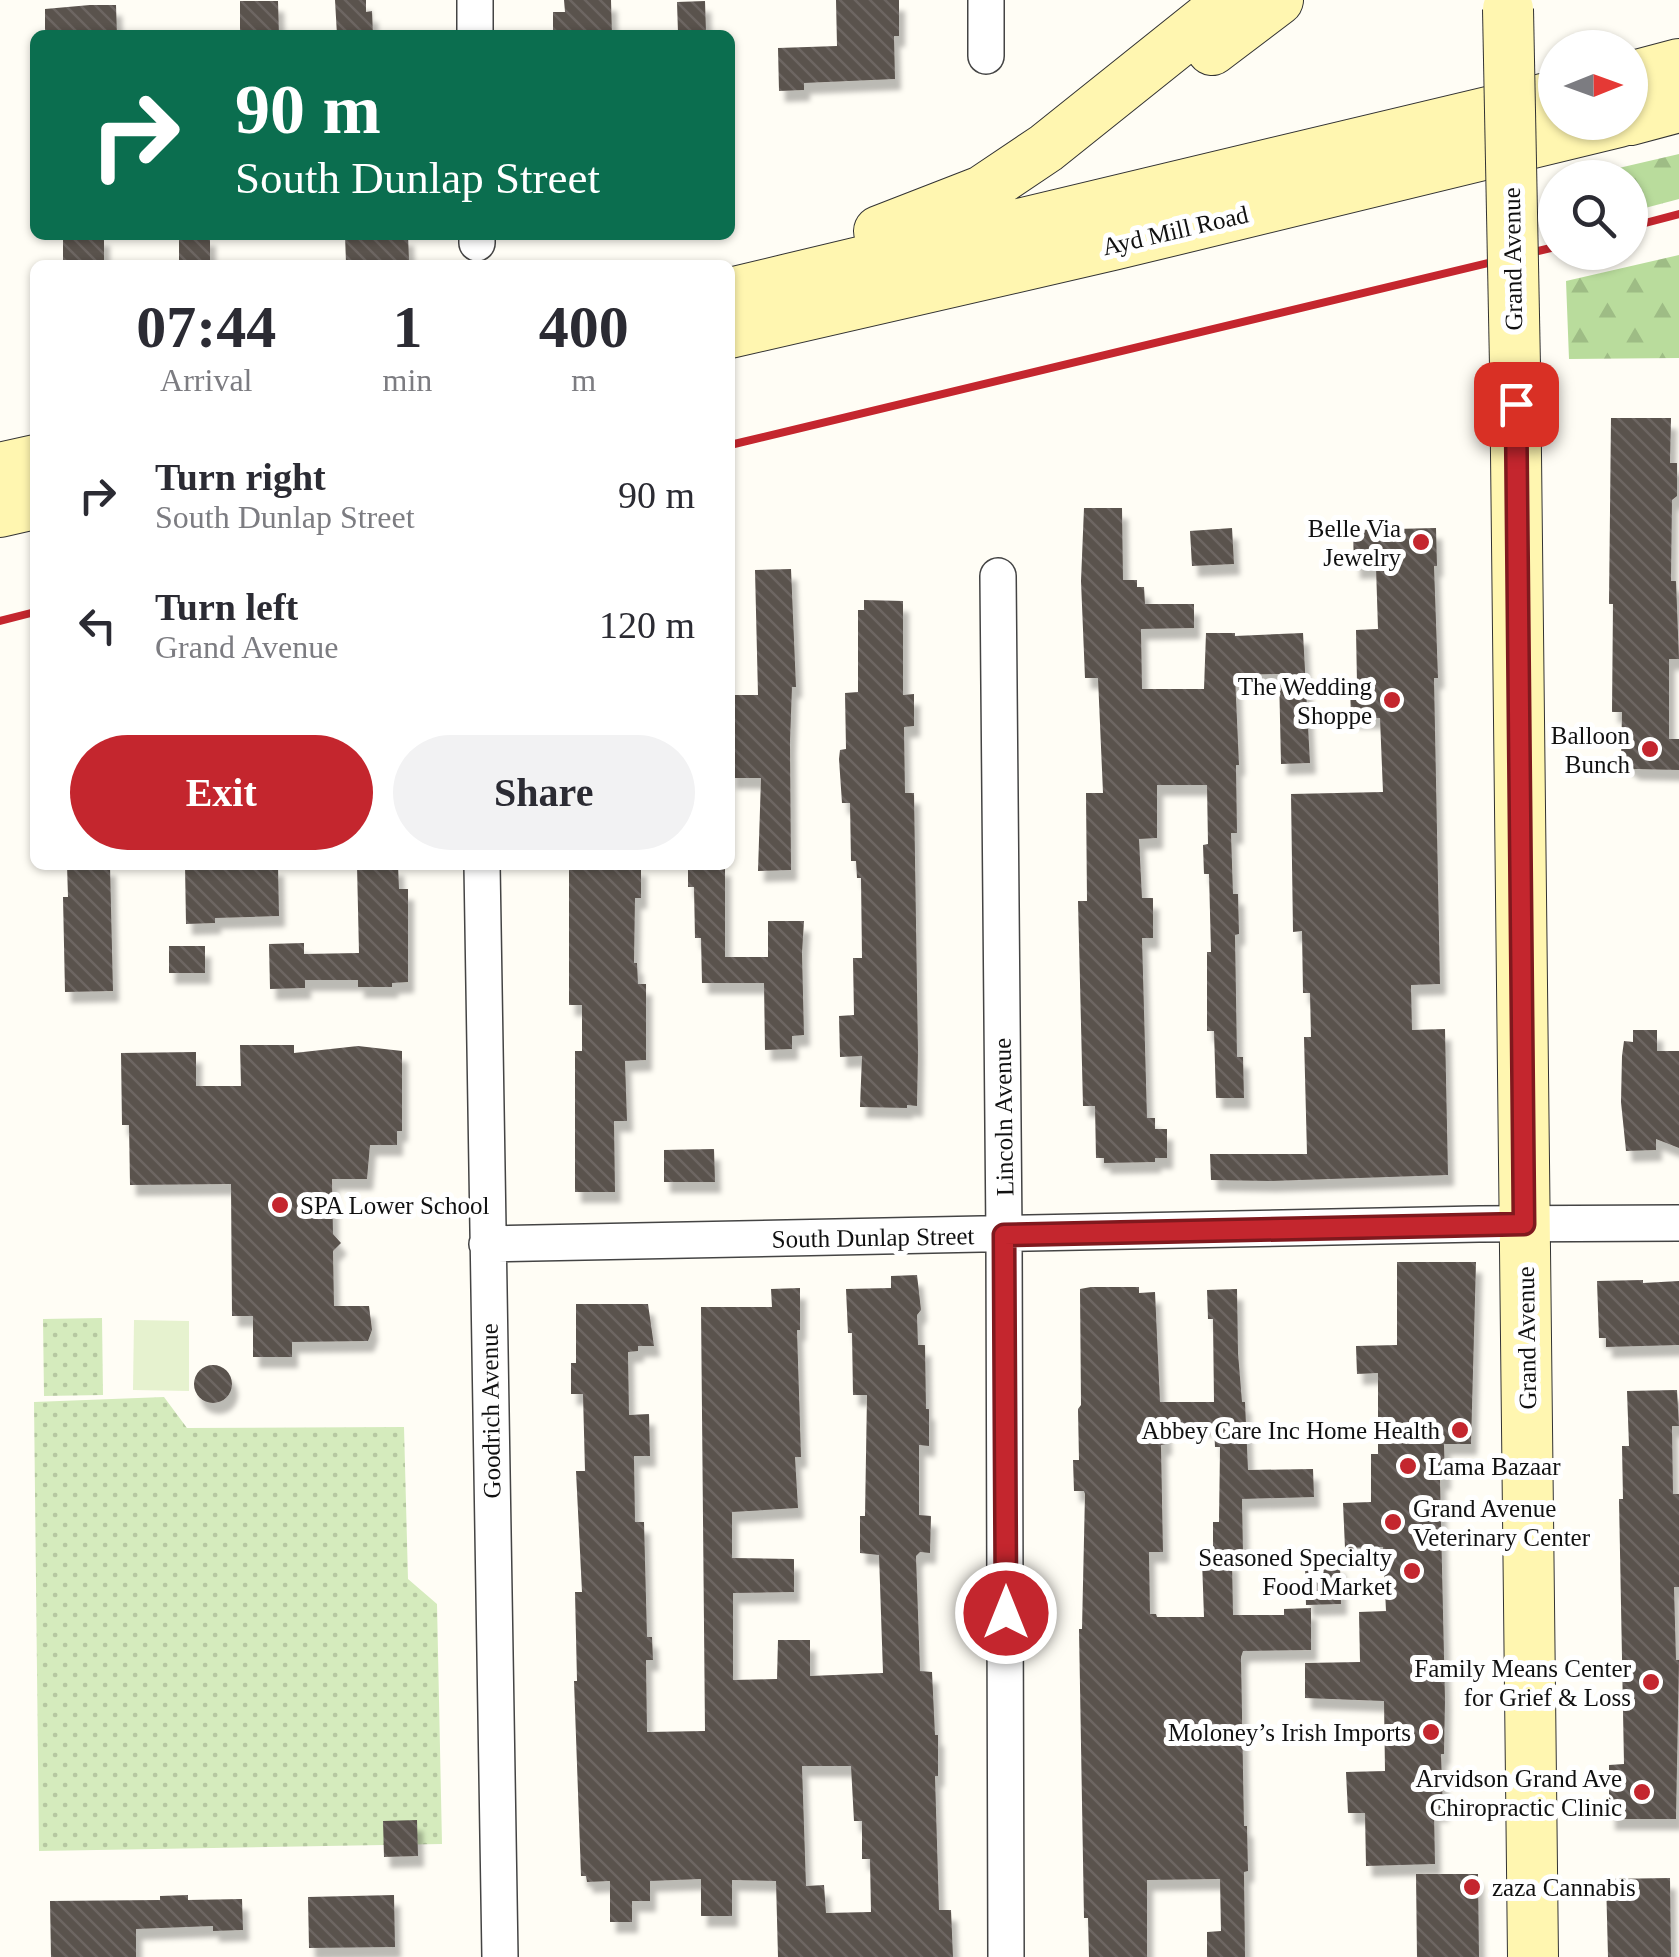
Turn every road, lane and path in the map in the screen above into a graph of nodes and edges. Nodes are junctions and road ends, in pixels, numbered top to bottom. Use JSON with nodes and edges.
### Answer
{"nodes":[{"id":1,"x":475,"y":0,"type":"edge"},
{"id":2,"x":986,"y":0,"type":"edge"},
{"id":3,"x":1231,"y":0,"type":"edge"},
{"id":4,"x":1278,"y":0,"type":"edge"},
{"id":5,"x":1508,"y":4,"type":"edge"},
{"id":6,"x":476,"y":30,"type":"edge"},
{"id":7,"x":986,"y":56,"type":"dead end"},
{"id":8,"x":1679,"y":64,"type":"edge"},
{"id":9,"x":1648,"y":73,"type":"edge"},
{"id":10,"x":1538,"y":101,"type":"edge"},
{"id":11,"x":1679,"y":107,"type":"edge"},
{"id":12,"x":1648,"y":115,"type":"edge"},
{"id":13,"x":1545,"y":140,"type":"edge"},
{"id":14,"x":1020,"y":245,"type":"junction"},
{"id":15,"x":735,"y":290,"type":"edge"},
{"id":16,"x":735,"y":291,"type":"edge"},
{"id":17,"x":735,"y":331,"type":"edge"},
{"id":18,"x":30,"y":461,"type":"edge"},
{"id":19,"x":0,"y":468,"type":"edge"},
{"id":20,"x":30,"y":505,"type":"edge"},
{"id":21,"x":0,"y":512,"type":"edge"},
{"id":22,"x":998,"y":576,"type":"dead end"},
{"id":23,"x":482,"y":870,"type":"edge"},
{"id":24,"x":1679,"y":1223,"type":"edge"},
{"id":25,"x":1524,"y":1224,"type":"junction"},
{"id":26,"x":1004,"y":1235,"type":"junction"},
{"id":27,"x":487,"y":1244,"type":"junction"},
{"id":28,"x":500,"y":1957,"type":"edge"},
{"id":29,"x":1006,"y":1957,"type":"edge"},
{"id":30,"x":1533,"y":1957,"type":"edge"}],
"edges":[{"from":1,"to":6,"type":"street"},
{"from":2,"to":7,"type":"street"},
{"from":3,"to":15,"type":"main road"},
{"from":4,"to":14,"type":"main road"},
{"from":5,"to":25,"type":"main road","name":"Grand Avenue","bridge":true},
{"from":8,"to":9,"type":"main road"},
{"from":10,"to":14,"type":"main road","name":"Ayd Mill Road"},
{"from":11,"to":12,"type":"main road"},
{"from":13,"to":14,"type":"main road","name":"Ayd Mill Road"},
{"from":14,"to":16,"type":"main road","name":"Ayd Mill Road"},
{"from":14,"to":17,"type":"main road","name":"Ayd Mill Road"},
{"from":18,"to":19,"type":"main road"},
{"from":20,"to":21,"type":"main road"},
{"from":22,"to":26,"type":"street","name":"Lincoln Avenue"},
{"from":23,"to":27,"type":"street","name":"Goodrich Avenue"},
{"from":24,"to":25,"type":"street","name":"South Dunlap Street"},
{"from":25,"to":26,"type":"street","name":"South Dunlap Street"},
{"from":25,"to":30,"type":"main road","name":"Grand Avenue"},
{"from":26,"to":27,"type":"street","name":"South Dunlap Street"},
{"from":26,"to":29,"type":"street","name":"Lincoln Avenue"},
{"from":27,"to":28,"type":"street","name":"Goodrich Avenue"}]}
